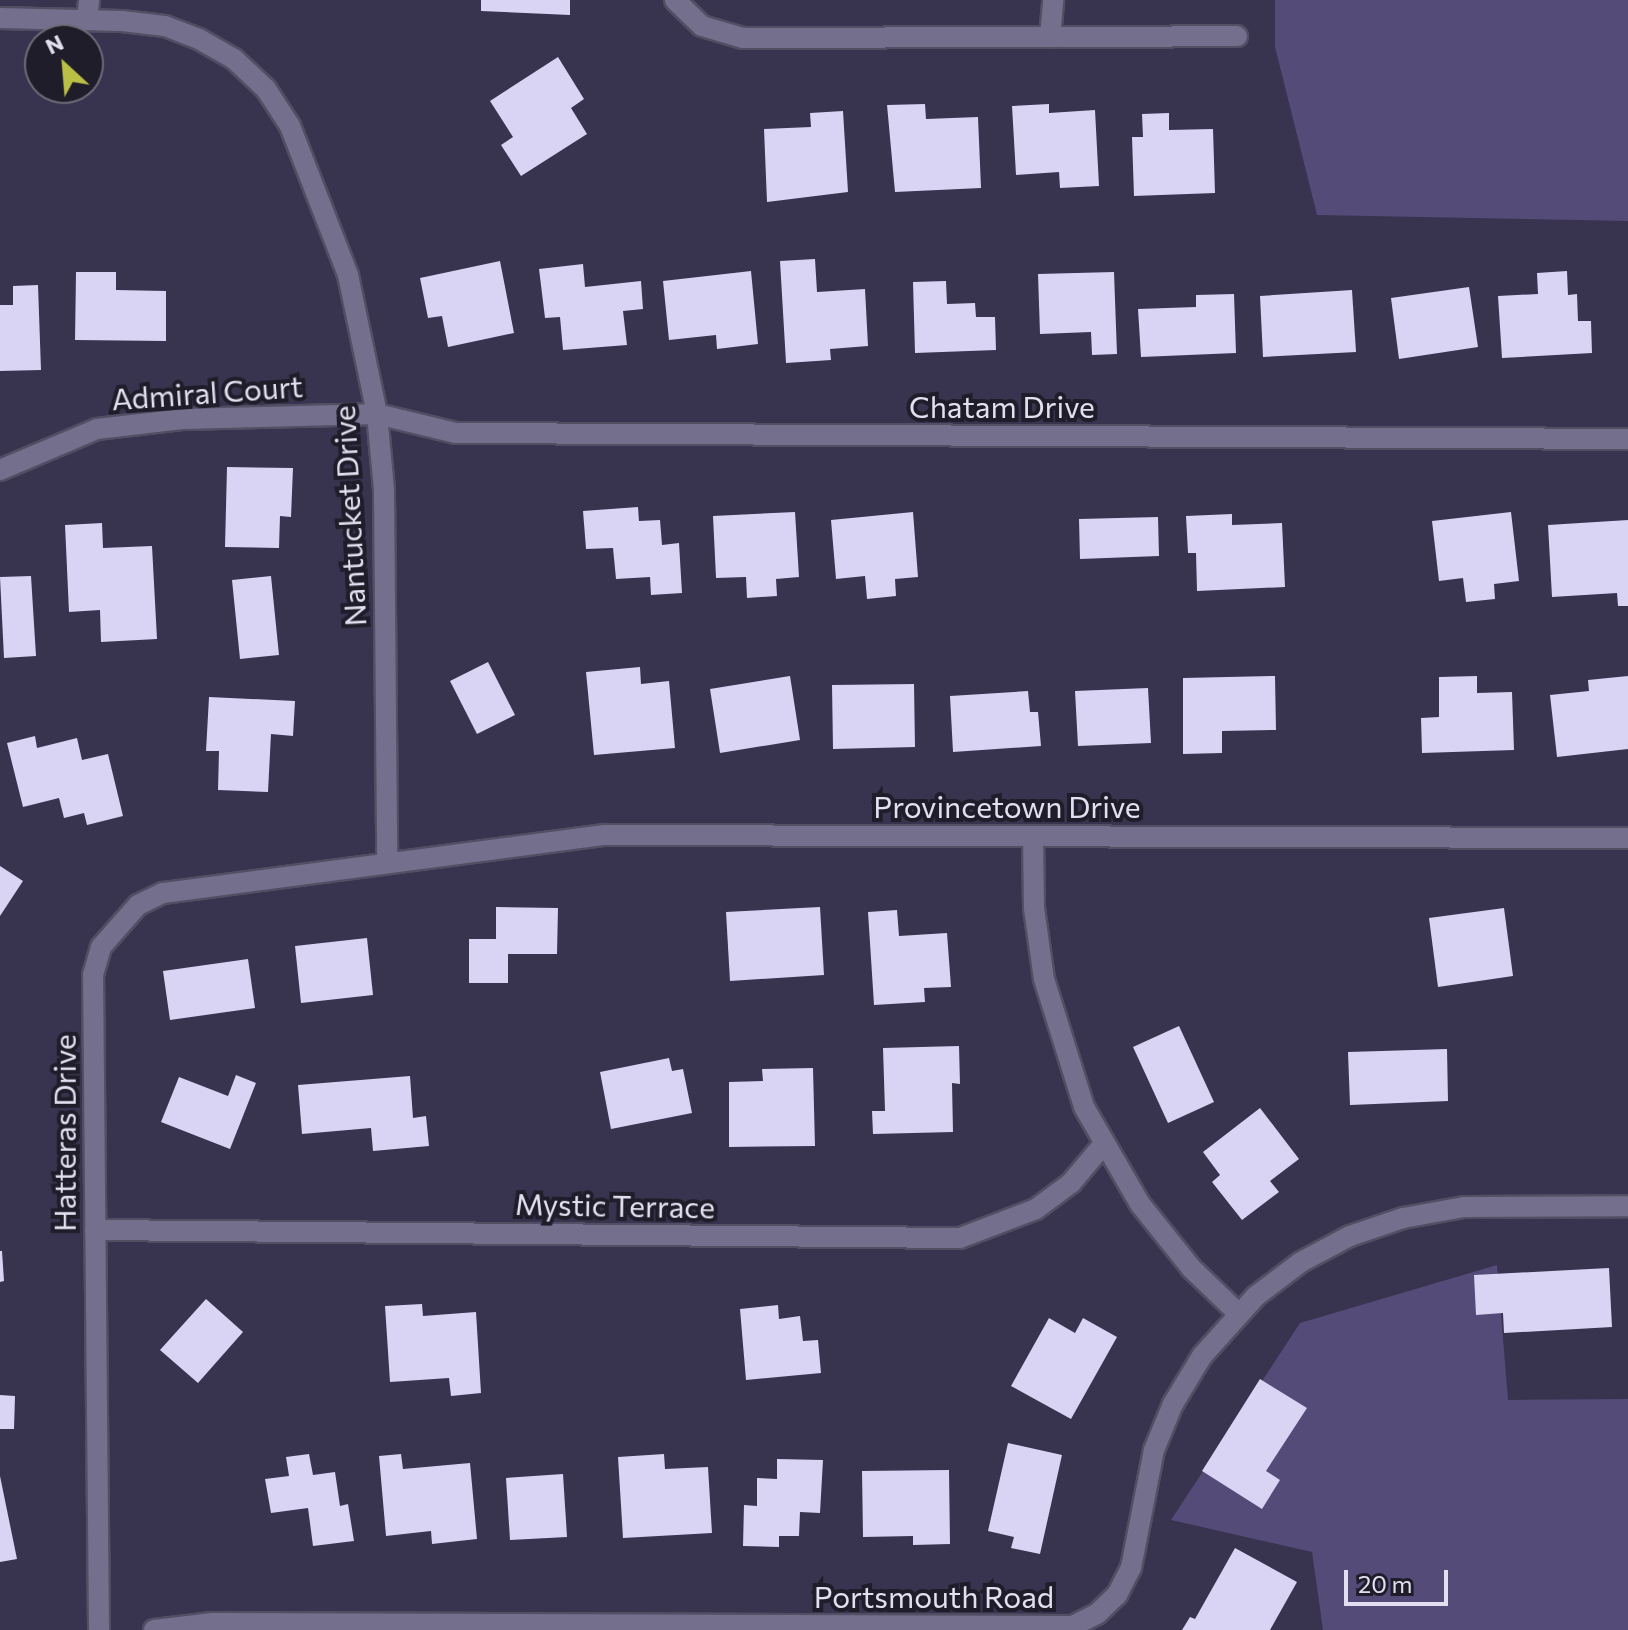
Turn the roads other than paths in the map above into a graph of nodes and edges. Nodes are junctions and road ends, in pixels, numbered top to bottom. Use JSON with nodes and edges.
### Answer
{"nodes":[{"id":1,"x":675,"y":0,"type":"edge"},
{"id":2,"x":1053,"y":0,"type":"edge"},
{"id":3,"x":88,"y":10,"type":"edge"},
{"id":4,"x":0,"y":18,"type":"edge"},
{"id":5,"x":1237,"y":36,"type":"dead end"},
{"id":6,"x":1050,"y":37,"type":"junction"},
{"id":7,"x":377,"y":414,"type":"junction"},
{"id":8,"x":1628,"y":439,"type":"edge"},
{"id":9,"x":0,"y":470,"type":"edge"},
{"id":10,"x":1033,"y":836,"type":"junction"},
{"id":11,"x":1628,"y":838,"type":"edge"},
{"id":12,"x":387,"y":863,"type":"junction"},
{"id":13,"x":1103,"y":1145,"type":"junction"},
{"id":14,"x":1628,"y":1206,"type":"edge"},
{"id":15,"x":95,"y":1230,"type":"junction"},
{"id":16,"x":1238,"y":1313,"type":"junction"},
{"id":17,"x":99,"y":1630,"type":"edge"},
{"id":18,"x":154,"y":1630,"type":"edge"}],
"edges":[{"from":1,"to":6,"type":"street"},
{"from":2,"to":6,"type":"street"},
{"from":3,"to":4,"type":"street","name":"Nantucket Drive"},
{"from":3,"to":7,"type":"street","name":"Nantucket Drive"},
{"from":5,"to":6,"type":"street"},
{"from":7,"to":8,"type":"street","name":"Chatam Drive"},
{"from":7,"to":9,"type":"street","name":"Admiral Court"},
{"from":7,"to":12,"type":"street","name":"Nantucket Drive"},
{"from":10,"to":11,"type":"street","name":"Provincetown Drive"},
{"from":10,"to":12,"type":"street","name":"Provincetown Drive"},
{"from":10,"to":13,"type":"street"},
{"from":12,"to":15,"type":"street","name":"Hatteras Drive"},
{"from":13,"to":15,"type":"street","name":"Mystic Terrace"},
{"from":13,"to":16,"type":"street"},
{"from":14,"to":16,"type":"street","name":"Portsmouth Road"},
{"from":15,"to":17,"type":"street","name":"Hatteras Drive"},
{"from":16,"to":18,"type":"street","name":"Portsmouth Road"}]}
